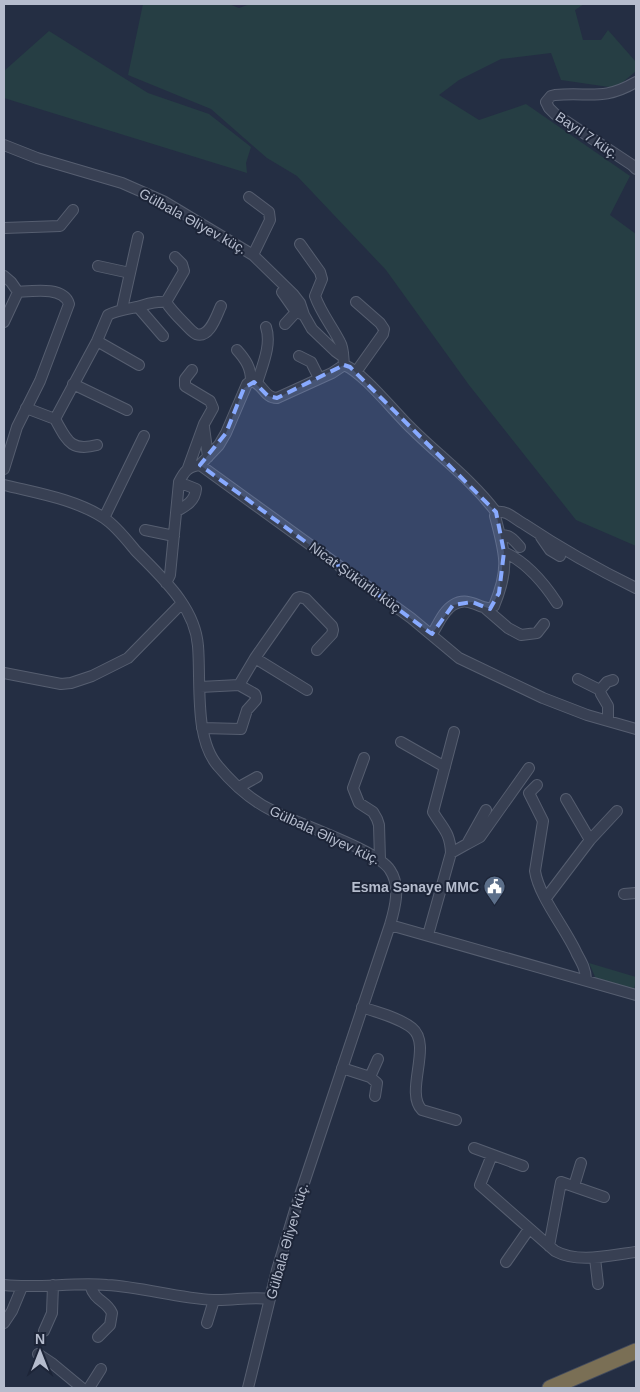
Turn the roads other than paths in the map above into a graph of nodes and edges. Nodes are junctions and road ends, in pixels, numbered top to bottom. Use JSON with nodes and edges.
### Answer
{"nodes":[{"id":1,"x":636,"y":82,"type":"edge"},
{"id":2,"x":4,"y":145,"type":"edge"},
{"id":3,"x":636,"y":169,"type":"edge"},
{"id":4,"x":250,"y":197,"type":"dead end"},
{"id":5,"x":73,"y":210,"type":"dead end"},
{"id":6,"x":4,"y":228,"type":"edge"},
{"id":7,"x":138,"y":237,"type":"dead end"},
{"id":8,"x":300,"y":244,"type":"dead end"},
{"id":9,"x":253,"y":255,"type":"junction"},
{"id":10,"x":175,"y":256,"type":"dead end"},
{"id":11,"x":98,"y":266,"type":"dead end"},
{"id":12,"x":130,"y":274,"type":"junction"},
{"id":13,"x":4,"y":276,"type":"edge"},
{"id":14,"x":18,"y":292,"type":"junction"},
{"id":15,"x":282,"y":292,"type":"dead end"},
{"id":16,"x":166,"y":302,"type":"junction"},
{"id":17,"x":356,"y":302,"type":"dead end"},
{"id":18,"x":221,"y":306,"type":"dead end"},
{"id":19,"x":138,"y":307,"type":"junction"},
{"id":20,"x":122,"y":309,"type":"junction"},
{"id":21,"x":300,"y":313,"type":"junction"},
{"id":22,"x":4,"y":322,"type":"edge"},
{"id":23,"x":285,"y":324,"type":"dead end"},
{"id":24,"x":266,"y":327,"type":"dead end"},
{"id":25,"x":163,"y":336,"type":"dead end"},
{"id":26,"x":97,"y":340,"type":"junction"},
{"id":27,"x":237,"y":350,"type":"dead end"},
{"id":28,"x":299,"y":356,"type":"dead end"},
{"id":29,"x":343,"y":361,"type":"junction"},
{"id":30,"x":139,"y":365,"type":"dead end"},
{"id":31,"x":192,"y":370,"type":"dead end"},
{"id":32,"x":356,"y":372,"type":"junction"},
{"id":33,"x":319,"y":378,"type":"junction"},
{"id":34,"x":254,"y":382,"type":"junction"},
{"id":35,"x":73,"y":384,"type":"junction"},
{"id":36,"x":26,"y":408,"type":"junction"},
{"id":37,"x":127,"y":410,"type":"dead end"},
{"id":38,"x":55,"y":418,"type":"junction"},
{"id":39,"x":204,"y":424,"type":"junction"},
{"id":40,"x":144,"y":436,"type":"dead end"},
{"id":41,"x":97,"y":445,"type":"dead end"},
{"id":42,"x":208,"y":457,"type":"junction"},
{"id":43,"x":200,"y":465,"type":"junction"},
{"id":44,"x":188,"y":468,"type":"junction"},
{"id":45,"x":4,"y":469,"type":"edge"},
{"id":46,"x":4,"y":485,"type":"edge"},
{"id":47,"x":179,"y":485,"type":"junction"},
{"id":48,"x":177,"y":511,"type":"junction"},
{"id":49,"x":496,"y":512,"type":"junction"},
{"id":50,"x":104,"y":518,"type":"junction"},
{"id":51,"x":145,"y":530,"type":"dead end"},
{"id":52,"x":539,"y":534,"type":"junction"},
{"id":53,"x":500,"y":535,"type":"junction"},
{"id":54,"x":174,"y":536,"type":"junction"},
{"id":55,"x":520,"y":547,"type":"dead end"},
{"id":56,"x":504,"y":552,"type":"junction"},
{"id":57,"x":560,"y":556,"type":"dead end"},
{"id":58,"x":166,"y":583,"type":"junction"},
{"id":59,"x":636,"y":588,"type":"edge"},
{"id":60,"x":182,"y":603,"type":"junction"},
{"id":61,"x":557,"y":603,"type":"dead end"},
{"id":62,"x":486,"y":609,"type":"junction"},
{"id":63,"x":544,"y":624,"type":"dead end"},
{"id":64,"x":432,"y":634,"type":"junction"},
{"id":65,"x":316,"y":650,"type":"dead end"},
{"id":66,"x":255,"y":658,"type":"junction"},
{"id":67,"x":4,"y":673,"type":"edge"},
{"id":68,"x":578,"y":679,"type":"dead end"},
{"id":69,"x":613,"y":680,"type":"dead end"},
{"id":70,"x":239,"y":685,"type":"junction"},
{"id":71,"x":200,"y":687,"type":"junction"},
{"id":72,"x":307,"y":690,"type":"dead end"},
{"id":73,"x":600,"y":690,"type":"junction"},
{"id":74,"x":608,"y":721,"type":"junction"},
{"id":75,"x":202,"y":728,"type":"junction"},
{"id":76,"x":636,"y":728,"type":"edge"},
{"id":77,"x":454,"y":732,"type":"dead end"},
{"id":78,"x":401,"y":742,"type":"dead end"},
{"id":79,"x":364,"y":758,"type":"dead end"},
{"id":80,"x":445,"y":767,"type":"junction"},
{"id":81,"x":529,"y":768,"type":"dead end"},
{"id":82,"x":257,"y":777,"type":"dead end"},
{"id":83,"x":537,"y":784,"type":"dead end"},
{"id":84,"x":239,"y":787,"type":"junction"},
{"id":85,"x":566,"y":799,"type":"dead end"},
{"id":86,"x":486,"y":810,"type":"dead end"},
{"id":87,"x":617,"y":811,"type":"dead end"},
{"id":88,"x":590,"y":840,"type":"junction"},
{"id":89,"x":467,"y":844,"type":"junction"},
{"id":90,"x":451,"y":853,"type":"junction"},
{"id":91,"x":380,"y":860,"type":"junction"},
{"id":92,"x":636,"y":893,"type":"edge"},
{"id":93,"x":624,"y":894,"type":"dead end"},
{"id":94,"x":546,"y":898,"type":"junction"},
{"id":95,"x":390,"y":925,"type":"junction"},
{"id":96,"x":428,"y":936,"type":"junction"},
{"id":97,"x":586,"y":980,"type":"junction"},
{"id":98,"x":636,"y":994,"type":"edge"},
{"id":99,"x":362,"y":1007,"type":"junction"},
{"id":100,"x":378,"y":1059,"type":"dead end"},
{"id":101,"x":342,"y":1068,"type":"junction"},
{"id":102,"x":370,"y":1078,"type":"junction"},
{"id":103,"x":375,"y":1096,"type":"dead end"},
{"id":104,"x":456,"y":1120,"type":"dead end"},
{"id":105,"x":474,"y":1148,"type":"dead end"},
{"id":106,"x":492,"y":1155,"type":"junction"},
{"id":107,"x":581,"y":1163,"type":"dead end"},
{"id":108,"x":523,"y":1166,"type":"dead end"},
{"id":109,"x":574,"y":1186,"type":"junction"},
{"id":110,"x":604,"y":1196,"type":"dead end"},
{"id":111,"x":529,"y":1229,"type":"junction"},
{"id":112,"x":549,"y":1246,"type":"junction"},
{"id":113,"x":636,"y":1252,"type":"edge"},
{"id":114,"x":594,"y":1258,"type":"junction"},
{"id":115,"x":506,"y":1262,"type":"dead end"},
{"id":116,"x":598,"y":1284,"type":"dead end"},
{"id":117,"x":4,"y":1285,"type":"edge"},
{"id":118,"x":53,"y":1285,"type":"junction"},
{"id":119,"x":90,"y":1285,"type":"junction"},
{"id":120,"x":22,"y":1287,"type":"junction"},
{"id":121,"x":270,"y":1299,"type":"junction"},
{"id":122,"x":214,"y":1300,"type":"junction"},
{"id":123,"x":207,"y":1322,"type":"dead end"},
{"id":124,"x":4,"y":1323,"type":"edge"},
{"id":125,"x":44,"y":1331,"type":"dead end"},
{"id":126,"x":98,"y":1337,"type":"dead end"},
{"id":127,"x":636,"y":1351,"type":"edge"},
{"id":128,"x":38,"y":1354,"type":"dead end"},
{"id":129,"x":101,"y":1369,"type":"dead end"},
{"id":130,"x":82,"y":1388,"type":"edge"},
{"id":131,"x":89,"y":1388,"type":"edge"},
{"id":132,"x":248,"y":1388,"type":"edge"},
{"id":133,"x":550,"y":1388,"type":"edge"}],
"edges":[{"from":1,"to":3,"type":"street","name":"Bayıl 7 küç."},
{"from":2,"to":9,"type":"street","name":"Gülbala Əliyev küç."},
{"from":4,"to":9,"type":"street"},
{"from":5,"to":6,"type":"street"},
{"from":7,"to":12,"type":"street"},
{"from":8,"to":29,"type":"street"},
{"from":9,"to":21,"type":"street","name":"Gülbala Əliyev küç."},
{"from":10,"to":16,"type":"street"},
{"from":11,"to":12,"type":"street"},
{"from":12,"to":20,"type":"street"},
{"from":13,"to":14,"type":"street"},
{"from":14,"to":22,"type":"street"},
{"from":14,"to":36,"type":"street"},
{"from":15,"to":21,"type":"street"},
{"from":16,"to":18,"type":"street"},
{"from":16,"to":19,"type":"street"},
{"from":17,"to":32,"type":"street"},
{"from":19,"to":20,"type":"street"},
{"from":19,"to":25,"type":"street"},
{"from":20,"to":26,"type":"street"},
{"from":21,"to":23,"type":"street"},
{"from":21,"to":29,"type":"street","name":"Gülbala Əliyev küç."},
{"from":24,"to":34,"type":"street"},
{"from":26,"to":30,"type":"street"},
{"from":26,"to":35,"type":"street"},
{"from":27,"to":34,"type":"street"},
{"from":28,"to":33,"type":"street"},
{"from":29,"to":32,"type":"street","name":"Gülbala Əliyev küç."},
{"from":29,"to":33,"type":"street"},
{"from":31,"to":39,"type":"street"},
{"from":32,"to":49,"type":"street","name":"Gülbala Əliyev küç."},
{"from":33,"to":34,"type":"street"},
{"from":34,"to":42,"type":"street"},
{"from":35,"to":37,"type":"street"},
{"from":35,"to":38,"type":"street"},
{"from":36,"to":38,"type":"street"},
{"from":36,"to":45,"type":"street"},
{"from":38,"to":41,"type":"street"},
{"from":39,"to":42,"type":"street"},
{"from":39,"to":44,"type":"street"},
{"from":40,"to":50,"type":"street"},
{"from":42,"to":43,"type":"street"},
{"from":43,"to":44,"type":"street"},
{"from":43,"to":64,"type":"street","name":"Nicat Şükürlü küç"},
{"from":44,"to":47,"type":"street"},
{"from":46,"to":50,"type":"street","name":"Gülbala Əliyev küç."},
{"from":47,"to":48,"type":"street"},
{"from":47,"to":48,"type":"street"},
{"from":48,"to":54,"type":"street"},
{"from":49,"to":52,"type":"street"},
{"from":49,"to":53,"type":"street","name":"Gülbala Əliyev küç."},
{"from":50,"to":58,"type":"street","name":"Gülbala Əliyev küç."},
{"from":51,"to":54,"type":"street"},
{"from":52,"to":57,"type":"street"},
{"from":52,"to":59,"type":"street"},
{"from":53,"to":55,"type":"street"},
{"from":53,"to":56,"type":"street","name":"Gülbala Əliyev küç."},
{"from":54,"to":58,"type":"street"},
{"from":56,"to":61,"type":"street"},
{"from":56,"to":62,"type":"street","name":"Gülbala Əliyev küç."},
{"from":58,"to":60,"type":"street","name":"Gülbala Əliyev küç."},
{"from":60,"to":67,"type":"street"},
{"from":60,"to":71,"type":"street","name":"Gülbala Əliyev küç."},
{"from":62,"to":63,"type":"street"},
{"from":62,"to":64,"type":"street"},
{"from":64,"to":74,"type":"street","name":"Nicat Şükürlü küç"},
{"from":65,"to":66,"type":"street"},
{"from":66,"to":70,"type":"street"},
{"from":66,"to":72,"type":"street"},
{"from":68,"to":73,"type":"street"},
{"from":69,"to":73,"type":"street"},
{"from":70,"to":71,"type":"street"},
{"from":70,"to":75,"type":"street"},
{"from":71,"to":75,"type":"street","name":"Gülbala Əliyev küç."},
{"from":73,"to":74,"type":"street"},
{"from":74,"to":76,"type":"street","name":"Nicat Şükürlü küç"},
{"from":75,"to":84,"type":"street","name":"Gülbala Əliyev küç."},
{"from":77,"to":80,"type":"street"},
{"from":78,"to":80,"type":"street"},
{"from":79,"to":91,"type":"street"},
{"from":80,"to":90,"type":"street"},
{"from":81,"to":89,"type":"street"},
{"from":82,"to":84,"type":"street"},
{"from":83,"to":94,"type":"street"},
{"from":84,"to":91,"type":"street","name":"Gülbala Əliyev küç."},
{"from":85,"to":88,"type":"street"},
{"from":86,"to":89,"type":"street"},
{"from":87,"to":88,"type":"street"},
{"from":88,"to":94,"type":"street"},
{"from":89,"to":90,"type":"street"},
{"from":90,"to":96,"type":"street"},
{"from":91,"to":95,"type":"street","name":"Gülbala Əliyev küç."},
{"from":92,"to":93,"type":"street"},
{"from":94,"to":97,"type":"street"},
{"from":95,"to":96,"type":"street"},
{"from":95,"to":99,"type":"street","name":"Gülbala Əliyev küç."},
{"from":96,"to":97,"type":"street"},
{"from":97,"to":98,"type":"street"},
{"from":99,"to":101,"type":"street","name":"Gülbala Əliyev küç."},
{"from":99,"to":104,"type":"street"},
{"from":100,"to":102,"type":"street"},
{"from":101,"to":102,"type":"street"},
{"from":101,"to":121,"type":"street","name":"Gülbala Əliyev küç."},
{"from":102,"to":103,"type":"street"},
{"from":105,"to":106,"type":"street"},
{"from":106,"to":108,"type":"street"},
{"from":106,"to":111,"type":"street"},
{"from":107,"to":109,"type":"street"},
{"from":109,"to":110,"type":"street"},
{"from":109,"to":112,"type":"street"},
{"from":111,"to":112,"type":"street"},
{"from":111,"to":115,"type":"street"},
{"from":112,"to":114,"type":"street"},
{"from":113,"to":114,"type":"street"},
{"from":114,"to":116,"type":"street"},
{"from":117,"to":120,"type":"street"},
{"from":118,"to":119,"type":"street"},
{"from":118,"to":120,"type":"street"},
{"from":118,"to":125,"type":"street"},
{"from":119,"to":122,"type":"street"},
{"from":119,"to":126,"type":"street"},
{"from":120,"to":124,"type":"street"},
{"from":121,"to":122,"type":"street"},
{"from":121,"to":132,"type":"street","name":"Gülbala Əliyev küç."},
{"from":122,"to":123,"type":"street"},
{"from":127,"to":133,"type":"highway"},
{"from":128,"to":130,"type":"street"},
{"from":129,"to":131,"type":"street"}]}
